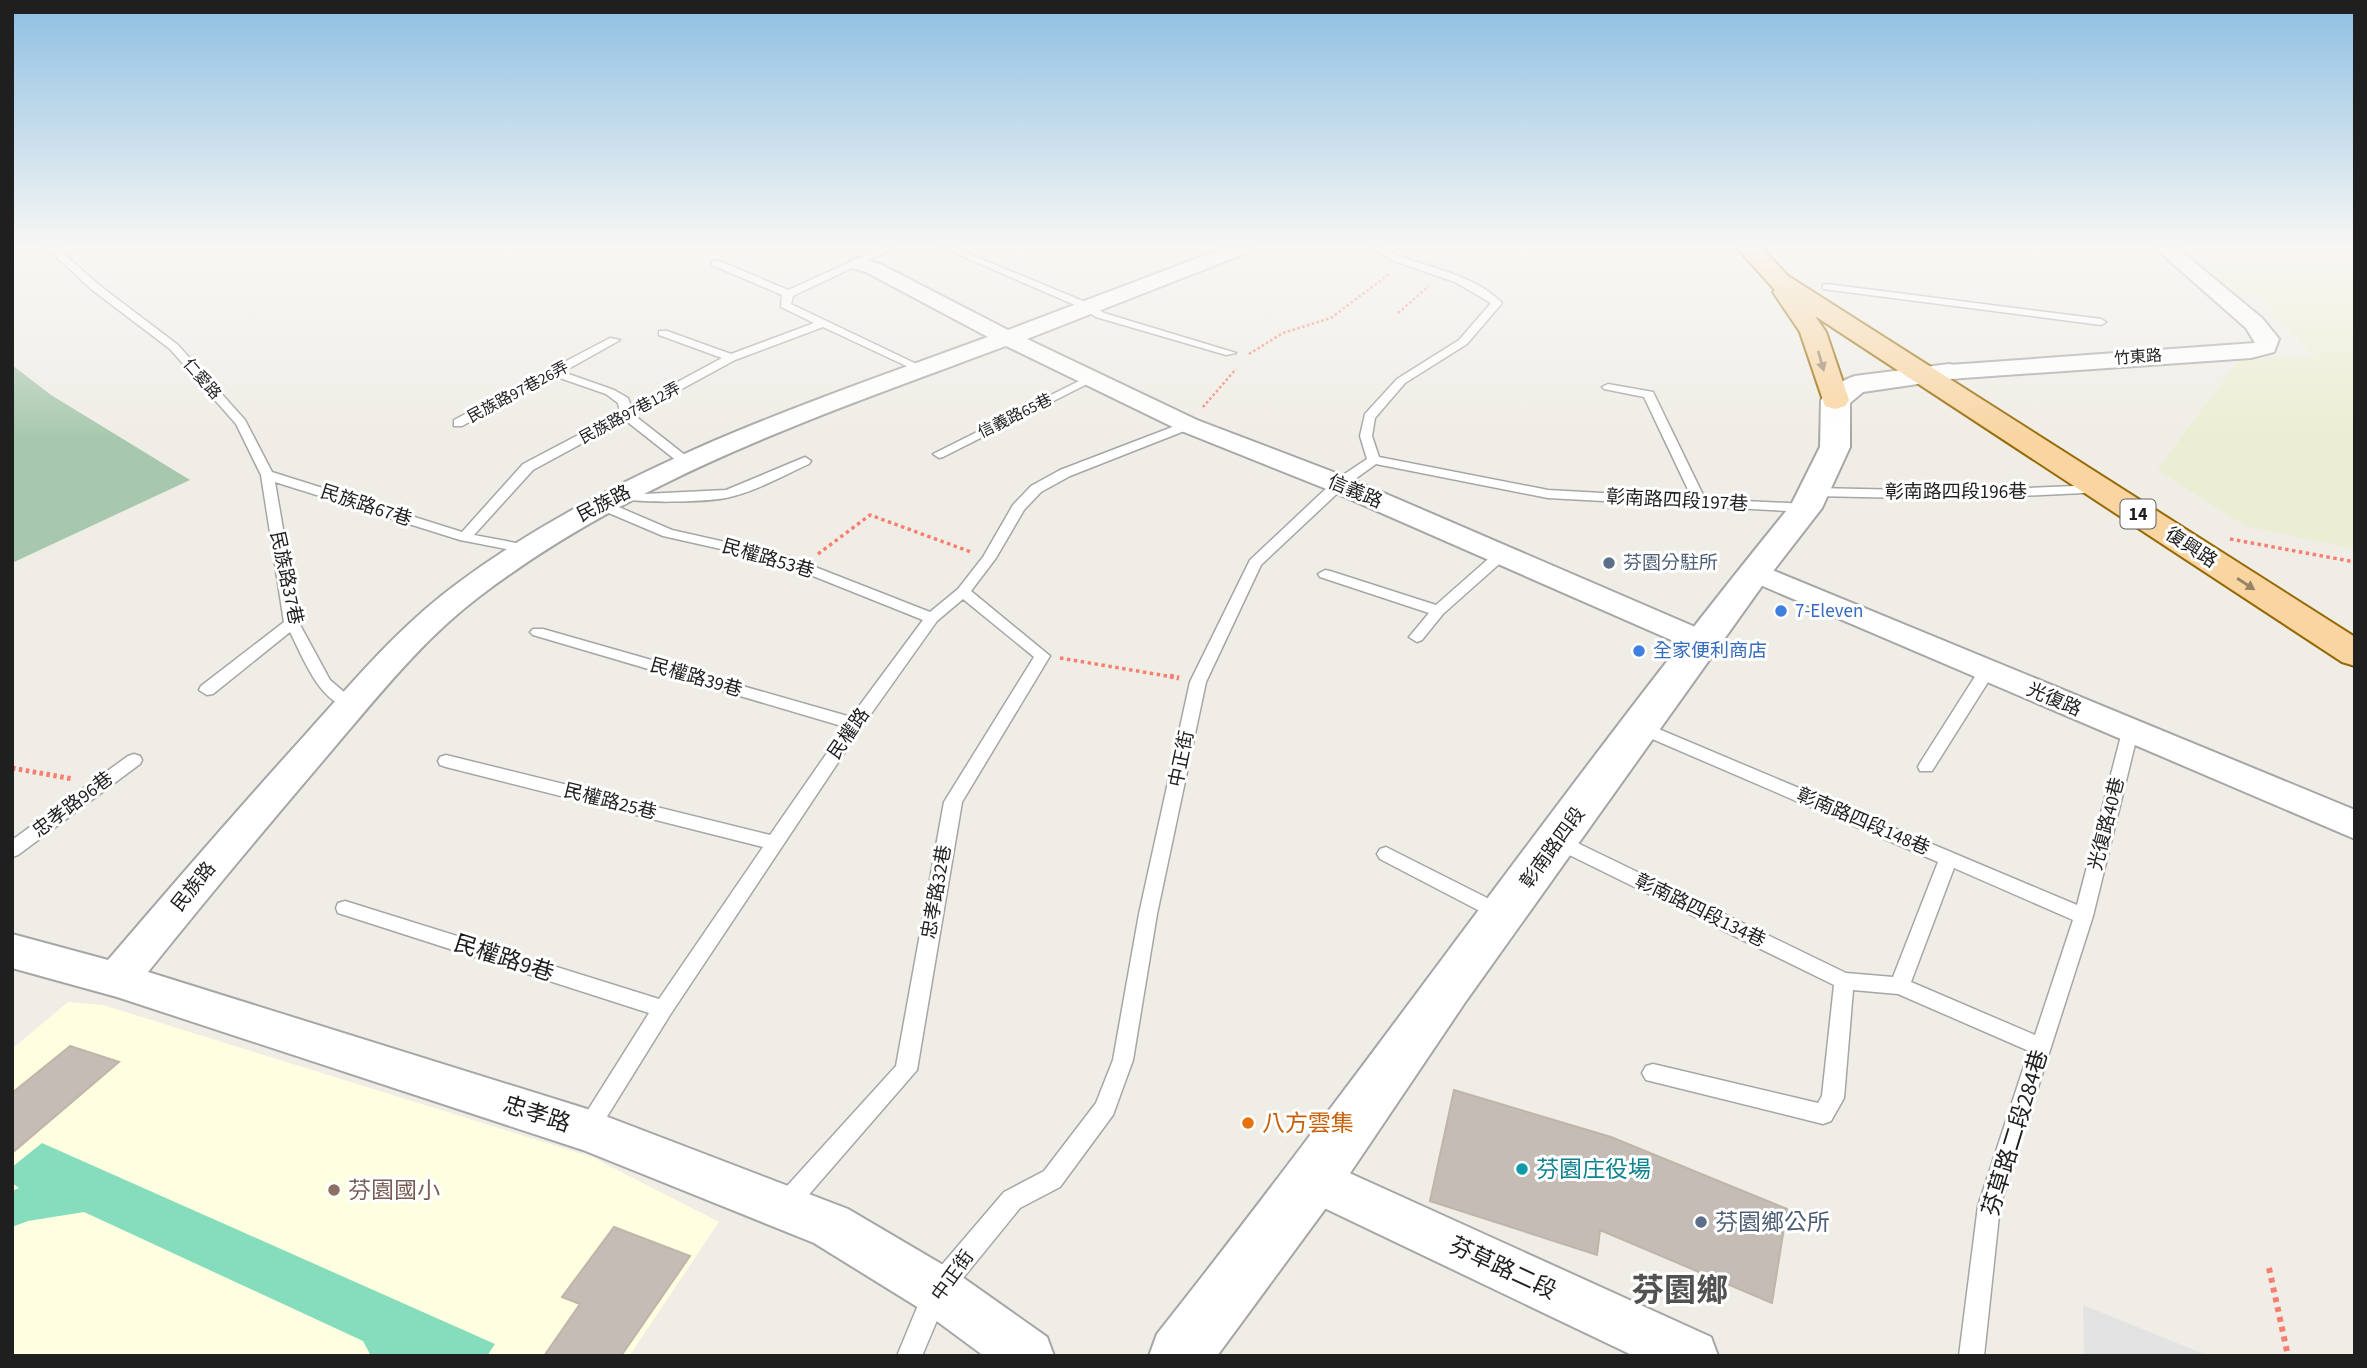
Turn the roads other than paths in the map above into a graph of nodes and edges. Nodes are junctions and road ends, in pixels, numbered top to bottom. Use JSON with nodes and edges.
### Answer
{"nodes":[{"id":1,"x":128,"y":312,"type":"edge"},
{"id":2,"x":799,"y":312,"type":"edge"},
{"id":3,"x":957,"y":312,"type":"edge"},
{"id":4,"x":1072,"y":312,"type":"edge"},
{"id":5,"x":1095,"y":312,"type":"edge"},
{"id":6,"x":1489,"y":312,"type":"edge"},
{"id":7,"x":1800,"y":312,"type":"edge"},
{"id":8,"x":1831,"y":312,"type":"edge"},
{"id":9,"x":1858,"y":312,"type":"edge"},
{"id":10,"x":2019,"y":312,"type":"edge"},
{"id":11,"x":2240,"y":312,"type":"edge"},
{"id":12,"x":2101,"y":322,"type":"dead end"},
{"id":13,"x":823,"y":323,"type":"junction"},
{"id":14,"x":663,"y":333,"type":"dead end"},
{"id":15,"x":1007,"y":338,"type":"junction"},
{"id":16,"x":614,"y":340,"type":"dead end"},
{"id":17,"x":1230,"y":353,"type":"dead end"},
{"id":18,"x":731,"y":358,"type":"junction"},
{"id":19,"x":921,"y":369,"type":"junction"},
{"id":20,"x":556,"y":373,"type":"junction"},
{"id":21,"x":1935,"y":373,"type":"junction"},
{"id":22,"x":1091,"y":378,"type":"junction"},
{"id":23,"x":1608,"y":387,"type":"dead end"},
{"id":24,"x":1835,"y":400,"type":"junction"},
{"id":25,"x":626,"y":415,"type":"junction"},
{"id":26,"x":458,"y":423,"type":"dead end"},
{"id":27,"x":1188,"y":425,"type":"junction"},
{"id":28,"x":939,"y":454,"type":"dead end"},
{"id":29,"x":1374,"y":460,"type":"junction"},
{"id":30,"x":805,"y":461,"type":"dead end"},
{"id":31,"x":686,"y":462,"type":"junction"},
{"id":32,"x":267,"y":475,"type":"junction"},
{"id":33,"x":1339,"y":484,"type":"junction"},
{"id":34,"x":2099,"y":489,"type":"junction"},
{"id":35,"x":611,"y":500,"type":"junction"},
{"id":36,"x":1810,"y":500,"type":"junction"},
{"id":37,"x":1701,"y":503,"type":"junction"},
{"id":38,"x":465,"y":537,"type":"junction"},
{"id":39,"x":527,"y":549,"type":"junction"},
{"id":40,"x":1501,"y":555,"type":"junction"},
{"id":41,"x":1755,"y":572,"type":"junction"},
{"id":42,"x":1325,"y":574,"type":"dead end"},
{"id":43,"x":963,"y":592,"type":"junction"},
{"id":44,"x":1438,"y":611,"type":"junction"},
{"id":45,"x":932,"y":618,"type":"junction"},
{"id":46,"x":292,"y":623,"type":"junction"},
{"id":47,"x":2355,"y":627,"type":"edge"},
{"id":48,"x":538,"y":632,"type":"dead end"},
{"id":49,"x":1417,"y":637,"type":"dead end"},
{"id":50,"x":1705,"y":643,"type":"junction"},
{"id":51,"x":2355,"y":654,"type":"edge"},
{"id":52,"x":1987,"y":671,"type":"junction"},
{"id":53,"x":207,"y":690,"type":"dead end"},
{"id":54,"x":351,"y":704,"type":"junction"},
{"id":55,"x":855,"y":724,"type":"junction"},
{"id":56,"x":1642,"y":728,"type":"junction"},
{"id":57,"x":2130,"y":732,"type":"junction"},
{"id":58,"x":134,"y":760,"type":"dead end"},
{"id":59,"x":446,"y":761,"type":"dead end"},
{"id":60,"x":1926,"y":767,"type":"dead end"},
{"id":61,"x":2355,"y":825,"type":"edge"},
{"id":62,"x":1557,"y":841,"type":"junction"},
{"id":63,"x":774,"y":843,"type":"junction"},
{"id":64,"x":12,"y":850,"type":"edge"},
{"id":65,"x":1386,"y":854,"type":"dead end"},
{"id":66,"x":1949,"y":858,"type":"junction"},
{"id":67,"x":345,"y":908,"type":"dead end"},
{"id":68,"x":1504,"y":916,"type":"junction"},
{"id":69,"x":2084,"y":916,"type":"junction"},
{"id":70,"x":12,"y":951,"type":"edge"},
{"id":71,"x":117,"y":980,"type":"junction"},
{"id":72,"x":1844,"y":981,"type":"junction"},
{"id":73,"x":1900,"y":986,"type":"junction"},
{"id":74,"x":663,"y":1009,"type":"junction"},
{"id":75,"x":2041,"y":1047,"type":"junction"},
{"id":76,"x":1653,"y":1073,"type":"dead end"},
{"id":77,"x":587,"y":1130,"type":"junction"},
{"id":78,"x":1314,"y":1179,"type":"junction"},
{"id":79,"x":784,"y":1206,"type":"junction"},
{"id":80,"x":937,"y":1290,"type":"junction"},
{"id":81,"x":909,"y":1356,"type":"edge"},
{"id":82,"x":1028,"y":1356,"type":"edge"},
{"id":83,"x":1179,"y":1356,"type":"edge"},
{"id":84,"x":1692,"y":1356,"type":"edge"},
{"id":85,"x":1971,"y":1356,"type":"edge"}],
"edges":[{"from":1,"to":32,"type":"lane","name":"仁愛路"},
{"from":2,"to":13,"type":"lane"},
{"from":3,"to":15,"type":"street","name":"信義路"},
{"from":4,"to":15,"type":"street","name":"民族路"},
{"from":5,"to":17,"type":"lane"},
{"from":6,"to":29,"type":"lane"},
{"from":7,"to":24,"type":"main road","one_way":true},
{"from":8,"to":21,"type":"main road","number":"14"},
{"from":9,"to":21,"type":"main road","number":"14"},
{"from":10,"to":12,"type":"lane"},
{"from":11,"to":21,"type":"street","name":"竹東路"},
{"from":13,"to":18,"type":"lane","name":"民族路97巷12弄"},
{"from":13,"to":19,"type":"lane"},
{"from":14,"to":18,"type":"lane"},
{"from":15,"to":19,"type":"street","name":"民族路"},
{"from":15,"to":22,"type":"street","name":"信義路"},
{"from":16,"to":20,"type":"lane","name":"民族路97巷26弄"},
{"from":18,"to":25,"type":"lane","name":"民族路97巷12弄"},
{"from":19,"to":31,"type":"street","name":"民族路"},
{"from":20,"to":25,"type":"lane"},
{"from":20,"to":26,"type":"lane","name":"民族路97巷26弄"},
{"from":21,"to":24,"type":"street"},
{"from":21,"to":34,"type":"main road","name":"復興路","number":"14"},
{"from":21,"to":47,"type":"main road","name":"復興路","number":"14"},
{"from":22,"to":27,"type":"street","name":"信義路"},
{"from":22,"to":28,"type":"lane","name":"信義路65巷"},
{"from":23,"to":37,"type":"lane"},
{"from":24,"to":36,"type":"street","name":"彰南路四段"},
{"from":25,"to":31,"type":"lane"},
{"from":25,"to":38,"type":"lane","name":"民族路97巷12弄"},
{"from":27,"to":33,"type":"street","name":"信義路"},
{"from":27,"to":43,"type":"lane","name":"民權路"},
{"from":29,"to":33,"type":"lane","name":"中正街"},
{"from":29,"to":37,"type":"lane","name":"彰南路四段197巷"},
{"from":30,"to":35,"type":"lane"},
{"from":31,"to":35,"type":"street","name":"民族路"},
{"from":32,"to":38,"type":"lane","name":"民族路67巷"},
{"from":32,"to":46,"type":"lane","name":"民族路37巷"},
{"from":33,"to":40,"type":"street","name":"信義路"},
{"from":33,"to":80,"type":"lane","name":"中正街"},
{"from":34,"to":36,"type":"lane","name":"彰南路四段196巷"},
{"from":34,"to":51,"type":"main road","name":"復興路","number":"14","one_way":true},
{"from":35,"to":39,"type":"street","name":"民族路"},
{"from":35,"to":45,"type":"lane","name":"民權路53巷"},
{"from":36,"to":37,"type":"lane","name":"彰南路四段197巷"},
{"from":36,"to":41,"type":"street","name":"彰南路四段"},
{"from":38,"to":39,"type":"lane","name":"民族路67巷"},
{"from":39,"to":54,"type":"street","name":"民族路"},
{"from":40,"to":44,"type":"lane"},
{"from":40,"to":50,"type":"street","name":"信義路"},
{"from":41,"to":50,"type":"street","name":"彰南路四段"},
{"from":41,"to":52,"type":"street","name":"光復路"},
{"from":42,"to":44,"type":"lane"},
{"from":43,"to":45,"type":"lane","name":"民權路"},
{"from":43,"to":79,"type":"lane","name":"忠孝路32巷"},
{"from":44,"to":49,"type":"lane"},
{"from":45,"to":55,"type":"lane","name":"民權路"},
{"from":46,"to":53,"type":"lane"},
{"from":46,"to":54,"type":"lane","name":"民族路37巷"},
{"from":48,"to":55,"type":"lane","name":"民權路39巷"},
{"from":50,"to":56,"type":"street","name":"彰南路四段"},
{"from":52,"to":57,"type":"street","name":"光復路"},
{"from":52,"to":60,"type":"lane"},
{"from":54,"to":71,"type":"street","name":"民族路"},
{"from":55,"to":63,"type":"lane","name":"民權路"},
{"from":56,"to":62,"type":"street","name":"彰南路四段"},
{"from":56,"to":66,"type":"lane","name":"彰南路四段148巷"},
{"from":57,"to":61,"type":"street","name":"光復路"},
{"from":57,"to":69,"type":"lane","name":"光復路40巷"},
{"from":58,"to":64,"type":"lane","name":"忠孝路96巷"},
{"from":59,"to":63,"type":"lane","name":"民權路25巷"},
{"from":62,"to":68,"type":"street","name":"彰南路四段"},
{"from":62,"to":72,"type":"lane","name":"彰南路四段134巷"},
{"from":63,"to":74,"type":"lane","name":"民權路"},
{"from":65,"to":68,"type":"lane"},
{"from":66,"to":69,"type":"lane","name":"彰南路四段148巷"},
{"from":66,"to":73,"type":"lane"},
{"from":67,"to":74,"type":"lane","name":"民權路9巷"},
{"from":68,"to":78,"type":"street","name":"彰南路四段"},
{"from":69,"to":75,"type":"lane","name":"芬草路二段284巷"},
{"from":70,"to":71,"type":"street","name":"忠孝路"},
{"from":71,"to":77,"type":"street","name":"忠孝路"},
{"from":72,"to":73,"type":"lane"},
{"from":72,"to":76,"type":"lane"},
{"from":73,"to":75,"type":"lane"},
{"from":74,"to":77,"type":"lane","name":"民權路"},
{"from":75,"to":85,"type":"lane","name":"芬草路二段284巷"},
{"from":77,"to":79,"type":"street","name":"忠孝路"},
{"from":78,"to":83,"type":"street","name":"彰南路四段"},
{"from":78,"to":84,"type":"street","name":"芬草路二段"},
{"from":79,"to":80,"type":"street","name":"忠孝路"},
{"from":80,"to":81,"type":"lane","name":"中正街"},
{"from":80,"to":82,"type":"street","name":"忠孝路"}]}
